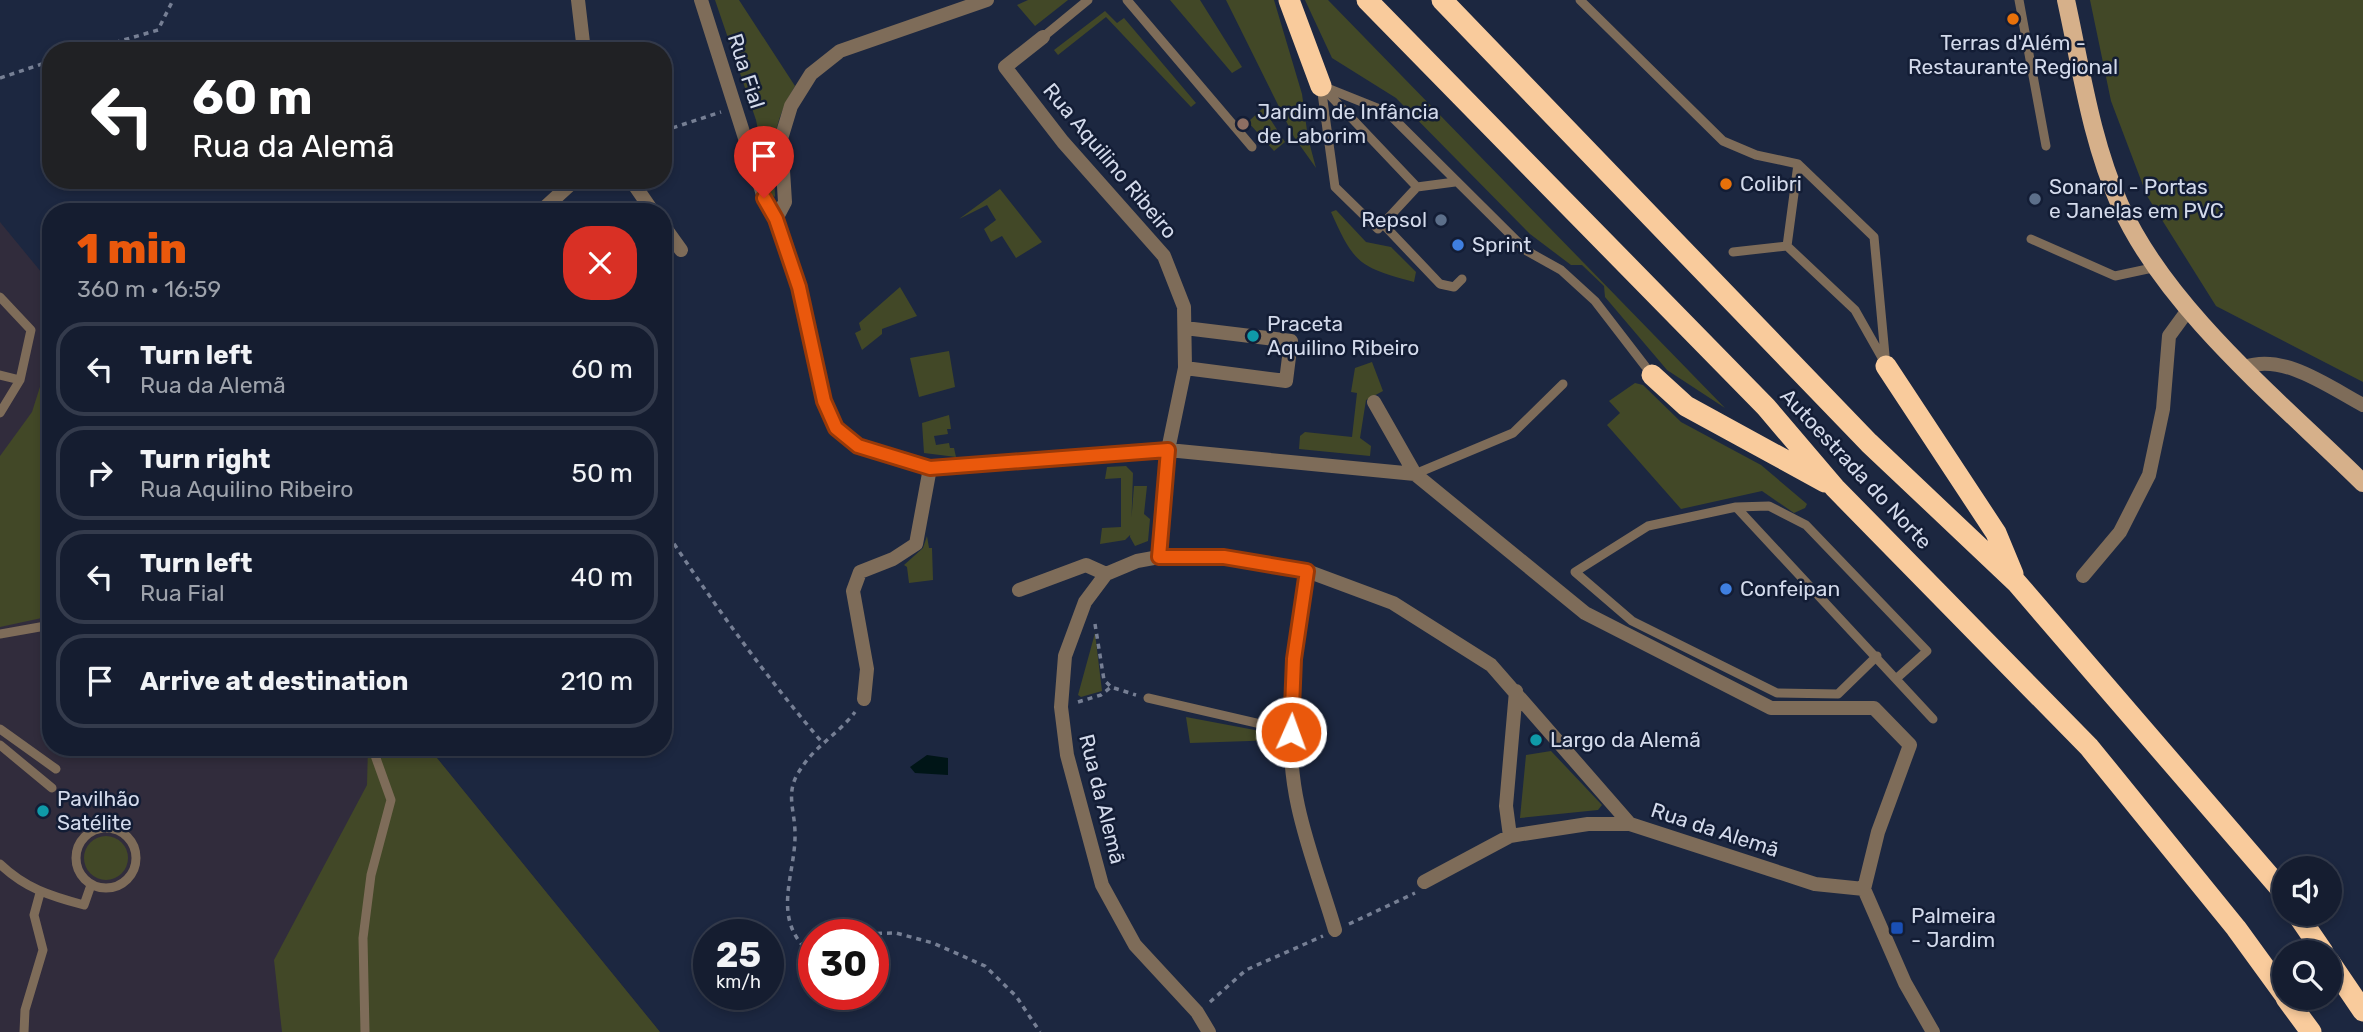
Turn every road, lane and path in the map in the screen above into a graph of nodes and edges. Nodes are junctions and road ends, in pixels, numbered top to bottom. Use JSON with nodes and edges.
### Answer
{"nodes":[{"id":1,"x":173,"y":0,"type":"edge"},
{"id":2,"x":578,"y":0,"type":"edge"},
{"id":3,"x":701,"y":0,"type":"edge"},
{"id":4,"x":988,"y":0,"type":"edge"},
{"id":5,"x":1088,"y":0,"type":"edge"},
{"id":6,"x":1127,"y":0,"type":"edge"},
{"id":7,"x":1289,"y":0,"type":"edge"},
{"id":8,"x":1367,"y":0,"type":"edge"},
{"id":9,"x":1442,"y":0,"type":"edge"},
{"id":10,"x":1580,"y":0,"type":"edge"},
{"id":11,"x":2019,"y":0,"type":"edge"},
{"id":12,"x":2066,"y":0,"type":"edge"},
{"id":13,"x":1043,"y":37,"type":"joint"},
{"id":14,"x":117,"y":42,"type":"edge"},
{"id":15,"x":583,"y":42,"type":"edge"},
{"id":16,"x":42,"y":64,"type":"edge"},
{"id":17,"x":0,"y":78,"type":"edge"},
{"id":18,"x":1321,"y":86,"type":"junction"},
{"id":19,"x":721,"y":112,"type":"dead end"},
{"id":20,"x":672,"y":128,"type":"edge"},
{"id":21,"x":2046,"y":146,"type":"dead end"},
{"id":22,"x":1252,"y":147,"type":"dead end"},
{"id":23,"x":1798,"y":164,"type":"junction"},
{"id":24,"x":1455,"y":182,"type":"junction"},
{"id":25,"x":1417,"y":187,"type":"junction"},
{"id":26,"x":565,"y":189,"type":"edge"},
{"id":27,"x":550,"y":203,"type":"edge"},
{"id":28,"x":776,"y":219,"type":"junction"},
{"id":29,"x":1382,"y":224,"type":"junction"},
{"id":30,"x":672,"y":238,"type":"edge"},
{"id":31,"x":2031,"y":239,"type":"dead end"},
{"id":32,"x":1787,"y":246,"type":"junction"},
{"id":33,"x":681,"y":250,"type":"dead end"},
{"id":34,"x":1733,"y":252,"type":"dead end"},
{"id":35,"x":2157,"y":267,"type":"junction"},
{"id":36,"x":1462,"y":279,"type":"dead end"},
{"id":37,"x":0,"y":297,"type":"edge"},
{"id":38,"x":2188,"y":310,"type":"junction"},
{"id":39,"x":1185,"y":328,"type":"junction"},
{"id":40,"x":1886,"y":366,"type":"junction"},
{"id":41,"x":2245,"y":367,"type":"junction"},
{"id":42,"x":1185,"y":368,"type":"junction"},
{"id":43,"x":0,"y":375,"type":"edge"},
{"id":44,"x":1652,"y":375,"type":"joint"},
{"id":45,"x":20,"y":380,"type":"junction"},
{"id":46,"x":1563,"y":384,"type":"dead end"},
{"id":47,"x":1374,"y":402,"type":"dead end"},
{"id":48,"x":2363,"y":405,"type":"edge"},
{"id":49,"x":0,"y":413,"type":"edge"},
{"id":50,"x":1168,"y":450,"type":"junction"},
{"id":51,"x":930,"y":468,"type":"junction"},
{"id":52,"x":1415,"y":474,"type":"junction"},
{"id":53,"x":2363,"y":483,"type":"edge"},
{"id":54,"x":1835,"y":488,"type":"junction"},
{"id":55,"x":1736,"y":507,"type":"junction"},
{"id":56,"x":672,"y":540,"type":"edge"},
{"id":57,"x":1159,"y":557,"type":"junction"},
{"id":58,"x":1307,"y":571,"type":"junction"},
{"id":59,"x":1107,"y":574,"type":"junction"},
{"id":60,"x":2083,"y":576,"type":"dead end"},
{"id":61,"x":2016,"y":582,"type":"junction"},
{"id":62,"x":1019,"y":590,"type":"dead end"},
{"id":63,"x":1084,"y":602,"type":"junction"},
{"id":64,"x":42,"y":629,"type":"edge"},
{"id":65,"x":0,"y":634,"type":"edge"},
{"id":66,"x":1877,"y":656,"type":"junction"},
{"id":67,"x":1898,"y":678,"type":"junction"},
{"id":68,"x":1111,"y":687,"type":"junction"},
{"id":69,"x":1516,"y":691,"type":"junction"},
{"id":70,"x":1148,"y":698,"type":"joint"},
{"id":71,"x":864,"y":699,"type":"joint"},
{"id":72,"x":1061,"y":707,"type":"junction"},
{"id":73,"x":1933,"y":719,"type":"dead end"},
{"id":74,"x":0,"y":729,"type":"edge"},
{"id":75,"x":1291,"y":732,"type":"junction"},
{"id":76,"x":821,"y":741,"type":"junction"},
{"id":77,"x":0,"y":745,"type":"edge"},
{"id":78,"x":376,"y":756,"type":"edge"},
{"id":79,"x":56,"y":769,"type":"dead end"},
{"id":80,"x":52,"y":788,"type":"dead end"},
{"id":81,"x":1630,"y":824,"type":"junction"},
{"id":82,"x":1510,"y":836,"type":"junction"},
{"id":83,"x":0,"y":864,"type":"edge"},
{"id":84,"x":2272,"y":879,"type":"edge"},
{"id":85,"x":1424,"y":882,"type":"joint"},
{"id":86,"x":91,"y":885,"type":"junction"},
{"id":87,"x":1864,"y":889,"type":"junction"},
{"id":88,"x":40,"y":894,"type":"junction"},
{"id":89,"x":1335,"y":930,"type":"junction"},
{"id":90,"x":889,"y":933,"type":"edge"},
{"id":91,"x":798,"y":941,"type":"edge"},
{"id":92,"x":2272,"y":978,"type":"edge"},
{"id":93,"x":2342,"y":980,"type":"edge"},
{"id":94,"x":2295,"y":1010,"type":"edge"},
{"id":95,"x":2363,"y":1011,"type":"edge"},
{"id":96,"x":1197,"y":1012,"type":"junction"},
{"id":97,"x":24,"y":1032,"type":"edge"},
{"id":98,"x":365,"y":1032,"type":"edge"},
{"id":99,"x":1040,"y":1032,"type":"edge"},
{"id":100,"x":1209,"y":1032,"type":"edge"},
{"id":101,"x":1933,"y":1032,"type":"edge"},
{"id":102,"x":2311,"y":1032,"type":"edge"}],
"edges":[{"from":1,"to":14,"type":"path"},
{"from":2,"to":15,"type":"street"},
{"from":3,"to":28,"type":"street","name":"Rua Fial"},
{"from":4,"to":28,"type":"street"},
{"from":5,"to":13,"type":"lane","name":"Rua Aquilino Ribeiro"},
{"from":6,"to":22,"type":"lane"},
{"from":7,"to":18,"type":"highway"},
{"from":8,"to":54,"type":"highway","name":"Autoestrada do Norte"},
{"from":9,"to":61,"type":"highway","name":"Autoestrada do Norte"},
{"from":10,"to":23,"type":"lane"},
{"from":11,"to":21,"type":"lane"},
{"from":12,"to":35,"type":"main road"},
{"from":13,"to":39,"type":"street","name":"Rua Aquilino Ribeiro"},
{"from":16,"to":17,"type":"path"},
{"from":18,"to":24,"type":"lane"},
{"from":18,"to":25,"type":"lane"},
{"from":18,"to":29,"type":"lane"},
{"from":19,"to":20,"type":"path"},
{"from":23,"to":32,"type":"lane"},
{"from":23,"to":40,"type":"lane"},
{"from":24,"to":25,"type":"lane"},
{"from":24,"to":44,"type":"lane"},
{"from":25,"to":29,"type":"lane"},
{"from":26,"to":27,"type":"street"},
{"from":28,"to":51,"type":"street","name":"Rua Fial"},
{"from":29,"to":36,"type":"lane"},
{"from":30,"to":33,"type":"street"},
{"from":31,"to":35,"type":"lane"},
{"from":32,"to":34,"type":"lane"},
{"from":32,"to":40,"type":"lane"},
{"from":35,"to":38,"type":"main road"},
{"from":37,"to":45,"type":"lane"},
{"from":38,"to":41,"type":"main road"},
{"from":38,"to":60,"type":"street"},
{"from":39,"to":42,"type":"street","name":"Rua Aquilino Ribeiro"},
{"from":39,"to":42,"type":"street"},
{"from":40,"to":61,"type":"highway"},
{"from":41,"to":48,"type":"street"},
{"from":41,"to":53,"type":"main road"},
{"from":42,"to":50,"type":"street","name":"Rua Aquilino Ribeiro"},
{"from":43,"to":45,"type":"lane"},
{"from":44,"to":54,"type":"highway"},
{"from":45,"to":49,"type":"lane"},
{"from":46,"to":52,"type":"lane"},
{"from":47,"to":52,"type":"street"},
{"from":50,"to":51,"type":"street","name":"Rua Fial"},
{"from":50,"to":52,"type":"street","name":"Rua Fial"},
{"from":50,"to":57,"type":"street","name":"Rua Aquilino Ribeiro"},
{"from":51,"to":71,"type":"street"},
{"from":52,"to":87,"type":"street"},
{"from":54,"to":92,"type":"highway","name":"Autoestrada do Norte"},
{"from":55,"to":66,"type":"lane"},
{"from":55,"to":66,"type":"lane"},
{"from":55,"to":67,"type":"lane"},
{"from":56,"to":76,"type":"path"},
{"from":57,"to":58,"type":"street","name":"Rua da Alemã"},
{"from":57,"to":59,"type":"street","name":"Rua da Alemã"},
{"from":58,"to":69,"type":"street","name":"Rua da Alemã"},
{"from":58,"to":75,"type":"street"},
{"from":59,"to":62,"type":"street"},
{"from":59,"to":63,"type":"street","name":"Rua da Alemã"},
{"from":61,"to":84,"type":"highway","name":"Autoestrada do Norte"},
{"from":63,"to":68,"type":"path"},
{"from":63,"to":72,"type":"street","name":"Rua da Alemã"},
{"from":64,"to":65,"type":"lane"},
{"from":66,"to":67,"type":"lane"},
{"from":67,"to":73,"type":"lane"},
{"from":68,"to":70,"type":"path"},
{"from":68,"to":72,"type":"path"},
{"from":69,"to":81,"type":"street","name":"Rua da Alemã"},
{"from":69,"to":82,"type":"street"},
{"from":70,"to":75,"type":"lane"},
{"from":71,"to":76,"type":"path"},
{"from":72,"to":96,"type":"street","name":"Rua da Alemã"},
{"from":74,"to":79,"type":"lane"},
{"from":75,"to":89,"type":"street"},
{"from":76,"to":91,"type":"path"},
{"from":77,"to":80,"type":"lane"},
{"from":78,"to":98,"type":"lane"},
{"from":81,"to":82,"type":"street"},
{"from":81,"to":87,"type":"street","name":"Rua da Alemã"},
{"from":82,"to":85,"type":"street"},
{"from":83,"to":88,"type":"lane"},
{"from":85,"to":89,"type":"path"},
{"from":86,"to":86,"type":"lane"},
{"from":86,"to":88,"type":"lane"},
{"from":87,"to":101,"type":"street"},
{"from":88,"to":97,"type":"lane"},
{"from":89,"to":96,"type":"path"},
{"from":90,"to":99,"type":"path"},
{"from":93,"to":95,"type":"highway"},
{"from":94,"to":102,"type":"highway","name":"Autoestrada do Norte"},
{"from":96,"to":100,"type":"street","name":"Rua da Alemã"}]}
